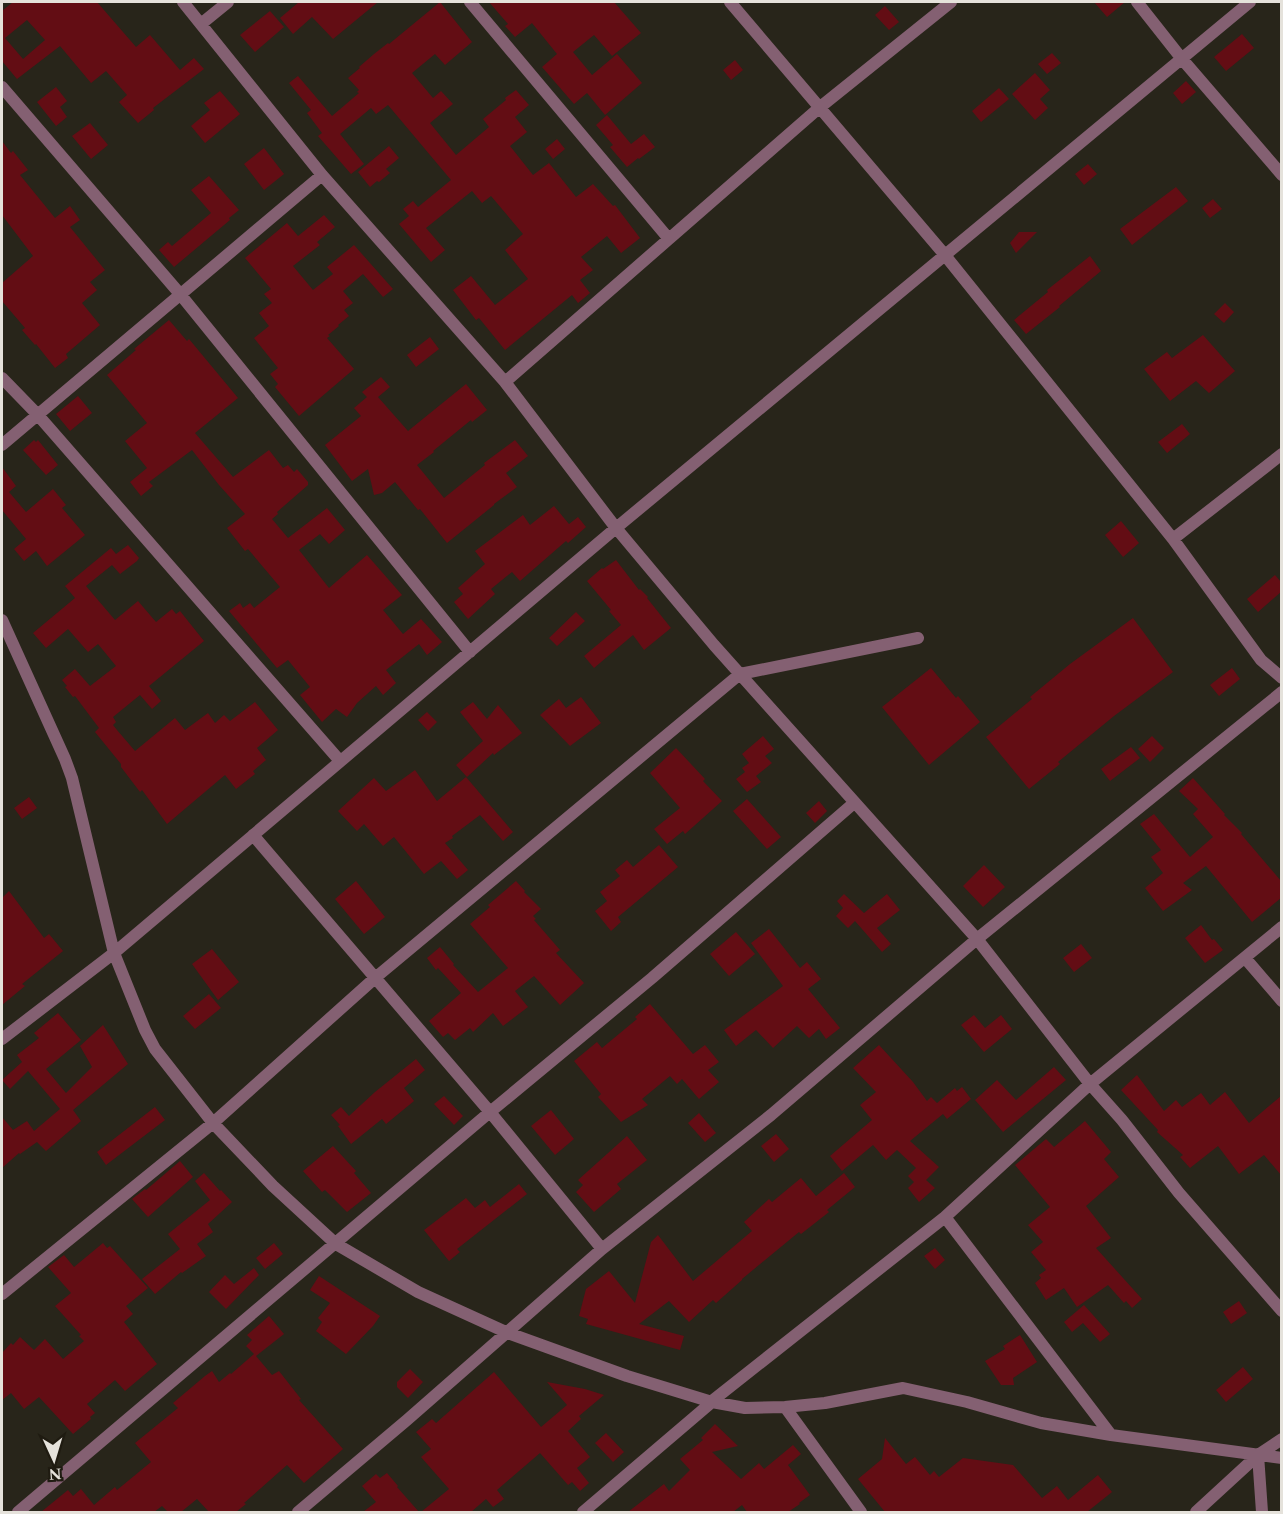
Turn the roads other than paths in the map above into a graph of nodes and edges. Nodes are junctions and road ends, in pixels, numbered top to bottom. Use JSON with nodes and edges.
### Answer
{"nodes":[{"id":1,"x":183,"y":2,"type":"edge"},
{"id":2,"x":228,"y":2,"type":"edge"},
{"id":3,"x":470,"y":2,"type":"edge"},
{"id":4,"x":730,"y":2,"type":"edge"},
{"id":5,"x":951,"y":2,"type":"edge"},
{"id":6,"x":1137,"y":2,"type":"edge"},
{"id":7,"x":1250,"y":2,"type":"edge"},
{"id":8,"x":201,"y":24,"type":"junction"},
{"id":9,"x":1182,"y":59,"type":"junction"},
{"id":10,"x":2,"y":87,"type":"edge"},
{"id":11,"x":819,"y":108,"type":"junction"},
{"id":12,"x":322,"y":175,"type":"junction"},
{"id":13,"x":1281,"y":175,"type":"edge"},
{"id":14,"x":669,"y":239,"type":"junction"},
{"id":15,"x":944,"y":254,"type":"junction"},
{"id":16,"x":180,"y":294,"type":"junction"},
{"id":17,"x":2,"y":378,"type":"edge"},
{"id":18,"x":505,"y":382,"type":"junction"},
{"id":19,"x":37,"y":414,"type":"junction"},
{"id":20,"x":2,"y":445,"type":"edge"},
{"id":21,"x":1281,"y":454,"type":"edge"},
{"id":22,"x":616,"y":528,"type":"junction"},
{"id":23,"x":1173,"y":539,"type":"junction"},
{"id":24,"x":2,"y":621,"type":"edge"},
{"id":25,"x":918,"y":638,"type":"dead end"},
{"id":26,"x":470,"y":652,"type":"junction"},
{"id":27,"x":740,"y":674,"type":"junction"},
{"id":28,"x":1281,"y":678,"type":"edge"},
{"id":29,"x":1281,"y":692,"type":"edge"},
{"id":30,"x":340,"y":761,"type":"junction"},
{"id":31,"x":854,"y":802,"type":"junction"},
{"id":32,"x":253,"y":835,"type":"junction"},
{"id":33,"x":1281,"y":927,"type":"edge"},
{"id":34,"x":977,"y":939,"type":"junction"},
{"id":35,"x":114,"y":953,"type":"junction"},
{"id":36,"x":1245,"y":958,"type":"junction"},
{"id":37,"x":375,"y":978,"type":"junction"},
{"id":38,"x":1281,"y":1001,"type":"edge"},
{"id":39,"x":2,"y":1039,"type":"edge"},
{"id":40,"x":1090,"y":1084,"type":"junction"},
{"id":41,"x":490,"y":1112,"type":"junction"},
{"id":42,"x":213,"y":1122,"type":"junction"},
{"id":43,"x":945,"y":1217,"type":"junction"},
{"id":44,"x":336,"y":1244,"type":"junction"},
{"id":45,"x":602,"y":1249,"type":"junction"},
{"id":46,"x":2,"y":1294,"type":"edge"},
{"id":47,"x":1281,"y":1311,"type":"edge"},
{"id":48,"x":508,"y":1333,"type":"junction"},
{"id":49,"x":712,"y":1402,"type":"junction"},
{"id":50,"x":785,"y":1407,"type":"junction"},
{"id":51,"x":1111,"y":1435,"type":"junction"},
{"id":52,"x":1281,"y":1439,"type":"edge"},
{"id":53,"x":1258,"y":1455,"type":"junction"},
{"id":54,"x":1281,"y":1458,"type":"edge"},
{"id":55,"x":18,"y":1512,"type":"edge"},
{"id":56,"x":298,"y":1512,"type":"edge"},
{"id":57,"x":583,"y":1512,"type":"edge"},
{"id":58,"x":861,"y":1512,"type":"edge"},
{"id":59,"x":1196,"y":1512,"type":"edge"},
{"id":60,"x":1262,"y":1512,"type":"edge"}],
"edges":[{"from":1,"to":8,"type":"street"},
{"from":2,"to":8,"type":"street"},
{"from":3,"to":14,"type":"street"},
{"from":4,"to":11,"type":"street"},
{"from":5,"to":11,"type":"street"},
{"from":6,"to":9,"type":"street"},
{"from":7,"to":9,"type":"street"},
{"from":8,"to":12,"type":"street"},
{"from":9,"to":13,"type":"street"},
{"from":9,"to":15,"type":"street"},
{"from":10,"to":16,"type":"street"},
{"from":11,"to":14,"type":"street"},
{"from":11,"to":15,"type":"street"},
{"from":12,"to":16,"type":"street"},
{"from":12,"to":18,"type":"street"},
{"from":14,"to":18,"type":"street"},
{"from":15,"to":22,"type":"street"},
{"from":15,"to":23,"type":"street"},
{"from":16,"to":19,"type":"street"},
{"from":16,"to":26,"type":"street"},
{"from":17,"to":19,"type":"street"},
{"from":18,"to":22,"type":"street"},
{"from":19,"to":20,"type":"street"},
{"from":19,"to":30,"type":"street"},
{"from":21,"to":23,"type":"street"},
{"from":22,"to":26,"type":"street"},
{"from":22,"to":27,"type":"street"},
{"from":23,"to":28,"type":"street"},
{"from":24,"to":35,"type":"street"},
{"from":25,"to":27,"type":"street"},
{"from":26,"to":30,"type":"street"},
{"from":27,"to":31,"type":"street"},
{"from":27,"to":37,"type":"street"},
{"from":29,"to":34,"type":"street"},
{"from":30,"to":32,"type":"street"},
{"from":31,"to":34,"type":"street"},
{"from":31,"to":41,"type":"street"},
{"from":32,"to":35,"type":"street"},
{"from":32,"to":37,"type":"street"},
{"from":33,"to":36,"type":"street"},
{"from":34,"to":40,"type":"street"},
{"from":34,"to":45,"type":"street"},
{"from":35,"to":39,"type":"street"},
{"from":35,"to":42,"type":"street"},
{"from":36,"to":38,"type":"street"},
{"from":36,"to":40,"type":"street"},
{"from":37,"to":41,"type":"street"},
{"from":37,"to":42,"type":"street"},
{"from":40,"to":43,"type":"street"},
{"from":40,"to":47,"type":"street"},
{"from":41,"to":44,"type":"street"},
{"from":41,"to":45,"type":"street"},
{"from":42,"to":44,"type":"street"},
{"from":42,"to":46,"type":"street"},
{"from":43,"to":49,"type":"street"},
{"from":43,"to":51,"type":"street"},
{"from":44,"to":48,"type":"street"},
{"from":44,"to":55,"type":"street"},
{"from":45,"to":48,"type":"street"},
{"from":48,"to":49,"type":"street"},
{"from":48,"to":56,"type":"street"},
{"from":49,"to":50,"type":"street"},
{"from":49,"to":57,"type":"street"},
{"from":50,"to":51,"type":"street"},
{"from":50,"to":58,"type":"street"},
{"from":51,"to":53,"type":"street"},
{"from":52,"to":53,"type":"street"},
{"from":53,"to":54,"type":"street"},
{"from":53,"to":59,"type":"street"},
{"from":53,"to":60,"type":"street"}]}
